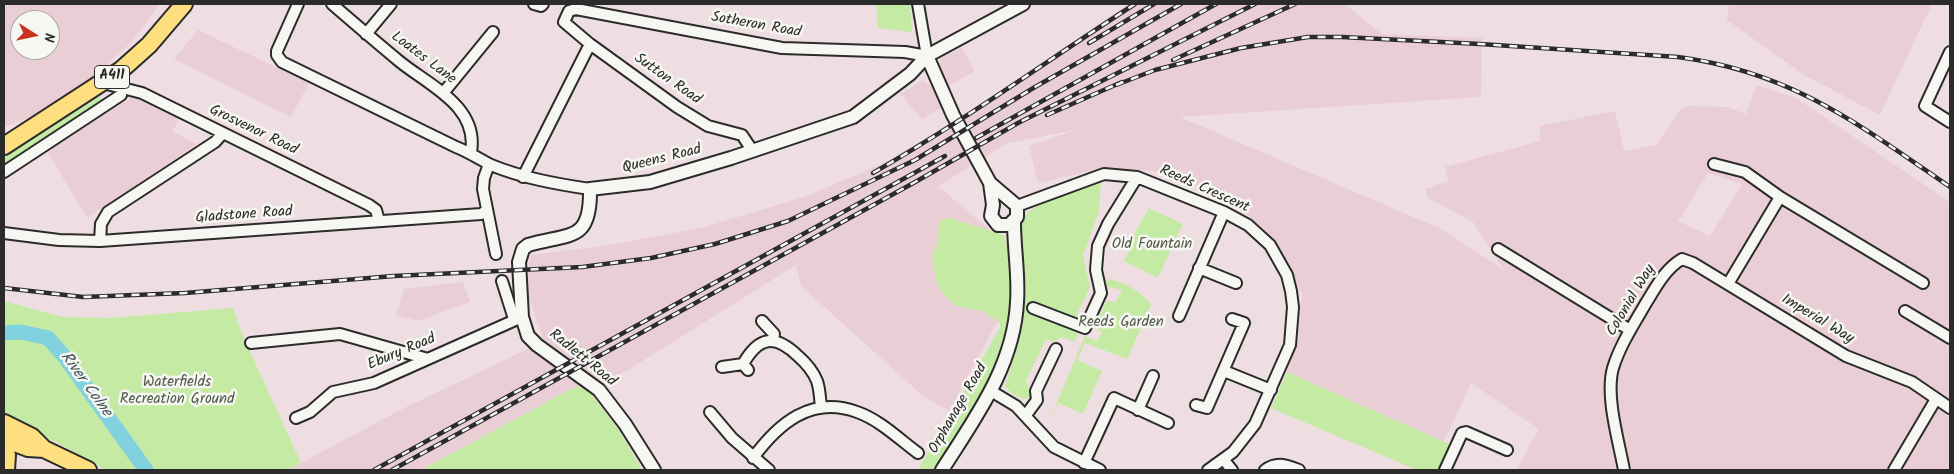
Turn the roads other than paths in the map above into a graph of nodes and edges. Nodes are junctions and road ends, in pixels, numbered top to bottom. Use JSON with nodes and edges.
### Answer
{"nodes":[{"id":1,"x":184,"y":4,"type":"edge"},
{"id":2,"x":298,"y":4,"type":"edge"},
{"id":3,"x":332,"y":4,"type":"edge"},
{"id":4,"x":392,"y":4,"type":"edge"},
{"id":5,"x":918,"y":4,"type":"edge"},
{"id":6,"x":1023,"y":4,"type":"edge"},
{"id":7,"x":568,"y":26,"type":"joint"},
{"id":8,"x":493,"y":32,"type":"dead end"},
{"id":9,"x":366,"y":34,"type":"junction"},
{"id":10,"x":590,"y":44,"type":"junction"},
{"id":11,"x":1950,"y":52,"type":"edge"},
{"id":12,"x":927,"y":56,"type":"junction"},
{"id":13,"x":103,"y":83,"type":"junction"},
{"id":14,"x":444,"y":92,"type":"junction"},
{"id":15,"x":121,"y":95,"type":"dead end"},
{"id":16,"x":1950,"y":122,"type":"edge"},
{"id":17,"x":26,"y":133,"type":"junction"},
{"id":18,"x":222,"y":133,"type":"junction"},
{"id":19,"x":4,"y":139,"type":"edge"},
{"id":20,"x":4,"y":146,"type":"edge"},
{"id":21,"x":752,"y":150,"type":"junction"},
{"id":22,"x":470,"y":152,"type":"junction"},
{"id":23,"x":489,"y":164,"type":"junction"},
{"id":24,"x":1714,"y":164,"type":"dead end"},
{"id":25,"x":4,"y":172,"type":"edge"},
{"id":26,"x":523,"y":177,"type":"junction"},
{"id":27,"x":1138,"y":177,"type":"junction"},
{"id":28,"x":990,"y":182,"type":"junction"},
{"id":29,"x":590,"y":189,"type":"junction"},
{"id":30,"x":1780,"y":197,"type":"junction"},
{"id":31,"x":1012,"y":203,"type":"junction"},
{"id":32,"x":993,"y":205,"type":"junction"},
{"id":33,"x":486,"y":211,"type":"junction"},
{"id":34,"x":1224,"y":212,"type":"junction"},
{"id":35,"x":379,"y":221,"type":"junction"},
{"id":36,"x":1008,"y":224,"type":"junction"},
{"id":37,"x":4,"y":233,"type":"edge"},
{"id":38,"x":100,"y":241,"type":"junction"},
{"id":39,"x":1498,"y":249,"type":"dead end"},
{"id":40,"x":496,"y":254,"type":"dead end"},
{"id":41,"x":1671,"y":266,"type":"joint"},
{"id":42,"x":1199,"y":268,"type":"junction"},
{"id":43,"x":502,"y":281,"type":"dead end"},
{"id":44,"x":1236,"y":283,"type":"dead end"},
{"id":45,"x":1923,"y":283,"type":"dead end"},
{"id":46,"x":1728,"y":284,"type":"junction"},
{"id":47,"x":1033,"y":308,"type":"dead end"},
{"id":48,"x":1905,"y":311,"type":"dead end"},
{"id":49,"x":1179,"y":316,"type":"dead end"},
{"id":50,"x":518,"y":318,"type":"junction"},
{"id":51,"x":1232,"y":319,"type":"dead end"},
{"id":52,"x":762,"y":321,"type":"dead end"},
{"id":53,"x":1630,"y":330,"type":"junction"},
{"id":54,"x":1950,"y":338,"type":"edge"},
{"id":55,"x":773,"y":341,"type":"junction"},
{"id":56,"x":251,"y":343,"type":"dead end"},
{"id":57,"x":1056,"y":349,"type":"dead end"},
{"id":58,"x":428,"y":359,"type":"junction"},
{"id":59,"x":722,"y":367,"type":"dead end"},
{"id":60,"x":1224,"y":371,"type":"junction"},
{"id":61,"x":1154,"y":376,"type":"dead end"},
{"id":62,"x":1271,"y":390,"type":"junction"},
{"id":63,"x":991,"y":391,"type":"junction"},
{"id":64,"x":1936,"y":399,"type":"junction"},
{"id":65,"x":1196,"y":405,"type":"dead end"},
{"id":66,"x":821,"y":408,"type":"junction"},
{"id":67,"x":1950,"y":408,"type":"edge"},
{"id":68,"x":1138,"y":410,"type":"junction"},
{"id":69,"x":710,"y":412,"type":"dead end"},
{"id":70,"x":1026,"y":415,"type":"junction"},
{"id":71,"x":296,"y":418,"type":"dead end"},
{"id":72,"x":4,"y":423,"type":"edge"},
{"id":73,"x":1168,"y":424,"type":"dead end"},
{"id":74,"x":4,"y":439,"type":"edge"},
{"id":75,"x":4,"y":446,"type":"edge"},
{"id":76,"x":44,"y":450,"type":"junction"},
{"id":77,"x":1507,"y":450,"type":"dead end"},
{"id":78,"x":918,"y":452,"type":"dead end"},
{"id":79,"x":753,"y":458,"type":"junction"},
{"id":80,"x":1224,"y":460,"type":"junction"},
{"id":81,"x":1084,"y":463,"type":"junction"},
{"id":82,"x":6,"y":470,"type":"edge"},
{"id":83,"x":88,"y":470,"type":"edge"},
{"id":84,"x":654,"y":470,"type":"edge"},
{"id":85,"x":768,"y":470,"type":"edge"},
{"id":86,"x":942,"y":470,"type":"edge"},
{"id":87,"x":1100,"y":470,"type":"edge"},
{"id":88,"x":1208,"y":470,"type":"edge"},
{"id":89,"x":1232,"y":470,"type":"edge"},
{"id":90,"x":1265,"y":470,"type":"edge"},
{"id":91,"x":1299,"y":470,"type":"edge"},
{"id":92,"x":1445,"y":470,"type":"edge"},
{"id":93,"x":1624,"y":470,"type":"edge"},
{"id":94,"x":1894,"y":470,"type":"edge"}],
"edges":[{"from":1,"to":13,"type":"main road","number":"A411"},
{"from":2,"to":22,"type":"street","name":"Queens Road"},
{"from":3,"to":9,"type":"street","name":"Loates Lane"},
{"from":4,"to":9,"type":"street"},
{"from":5,"to":12,"type":"street"},
{"from":6,"to":12,"type":"street","name":"Queens Road"},
{"from":7,"to":10,"type":"street","name":"Sutton Road"},
{"from":7,"to":12,"type":"street","name":"Sotheron Road"},
{"from":8,"to":14,"type":"street"},
{"from":9,"to":14,"type":"street","name":"Loates Lane"},
{"from":10,"to":21,"type":"street","name":"Sutton Road"},
{"from":10,"to":26,"type":"street"},
{"from":11,"to":16,"type":"street"},
{"from":12,"to":21,"type":"street","name":"Queens Road"},
{"from":12,"to":28,"type":"street","name":"Orphanage Road"},
{"from":13,"to":17,"type":"main road","number":"A411"},
{"from":13,"to":18,"type":"street","name":"Grosvenor Road"},
{"from":14,"to":22,"type":"street","name":"Loates Lane"},
{"from":15,"to":25,"type":"street"},
{"from":17,"to":19,"type":"main road","number":"A411"},
{"from":17,"to":20,"type":"main road","number":"A411"},
{"from":18,"to":35,"type":"street","name":"Grosvenor Road"},
{"from":18,"to":38,"type":"street"},
{"from":21,"to":29,"type":"street","name":"Queens Road"},
{"from":22,"to":23,"type":"street","name":"Queens Road"},
{"from":23,"to":26,"type":"street","name":"Queens Road"},
{"from":23,"to":33,"type":"street"},
{"from":24,"to":30,"type":"street"},
{"from":26,"to":29,"type":"street","name":"Queens Road"},
{"from":27,"to":31,"type":"street","name":"Reeds Crescent"},
{"from":27,"to":34,"type":"street","name":"Reeds Crescent"},
{"from":27,"to":47,"type":"street"},
{"from":28,"to":31,"type":"street","name":"Orphanage Road"},
{"from":28,"to":32,"type":"street","name":"Orphanage Road"},
{"from":29,"to":50,"type":"street","name":"Radlett Road"},
{"from":30,"to":45,"type":"street"},
{"from":30,"to":46,"type":"street"},
{"from":31,"to":32,"type":"street"},
{"from":31,"to":36,"type":"street","name":"Orphanage Road"},
{"from":32,"to":36,"type":"street","name":"Orphanage Road"},
{"from":33,"to":35,"type":"street","name":"Gladstone Road"},
{"from":33,"to":40,"type":"street"},
{"from":34,"to":42,"type":"street"},
{"from":34,"to":62,"type":"street","name":"Reeds Crescent"},
{"from":35,"to":38,"type":"street","name":"Gladstone Road"},
{"from":36,"to":63,"type":"street","name":"Orphanage Road"},
{"from":37,"to":38,"type":"street","name":"Gladstone Road"},
{"from":39,"to":53,"type":"street"},
{"from":41,"to":46,"type":"street","name":"Imperial Way"},
{"from":41,"to":53,"type":"street","name":"Colonial Way"},
{"from":42,"to":44,"type":"street"},
{"from":42,"to":49,"type":"street"},
{"from":43,"to":50,"type":"street"},
{"from":46,"to":64,"type":"street","name":"Imperial Way"},
{"from":48,"to":54,"type":"street"},
{"from":50,"to":58,"type":"street","name":"Ebury Road"},
{"from":50,"to":84,"type":"street","name":"Radlett Road"},
{"from":51,"to":60,"type":"street"},
{"from":52,"to":55,"type":"street"},
{"from":53,"to":93,"type":"street","name":"Colonial Way"},
{"from":55,"to":59,"type":"street"},
{"from":55,"to":66,"type":"street"},
{"from":56,"to":58,"type":"street"},
{"from":57,"to":70,"type":"street"},
{"from":58,"to":71,"type":"street","name":"Ebury Road"},
{"from":60,"to":62,"type":"street"},
{"from":60,"to":65,"type":"street"},
{"from":61,"to":68,"type":"street"},
{"from":62,"to":80,"type":"street","name":"Reeds Crescent"},
{"from":63,"to":70,"type":"street"},
{"from":63,"to":86,"type":"street","name":"Orphanage Road"},
{"from":64,"to":67,"type":"street","name":"Imperial Way"},
{"from":64,"to":94,"type":"street"},
{"from":66,"to":78,"type":"street"},
{"from":66,"to":79,"type":"street"},
{"from":68,"to":73,"type":"street"},
{"from":68,"to":81,"type":"street"},
{"from":69,"to":79,"type":"street"},
{"from":70,"to":81,"type":"street"},
{"from":72,"to":76,"type":"main road"},
{"from":74,"to":76,"type":"main road"},
{"from":75,"to":82,"type":"main road"},
{"from":76,"to":83,"type":"main road"},
{"from":77,"to":92,"type":"street"},
{"from":79,"to":85,"type":"street"},
{"from":80,"to":88,"type":"street","name":"Reeds Crescent"},
{"from":80,"to":89,"type":"street"},
{"from":81,"to":87,"type":"street"},
{"from":90,"to":91,"type":"street"}]}
